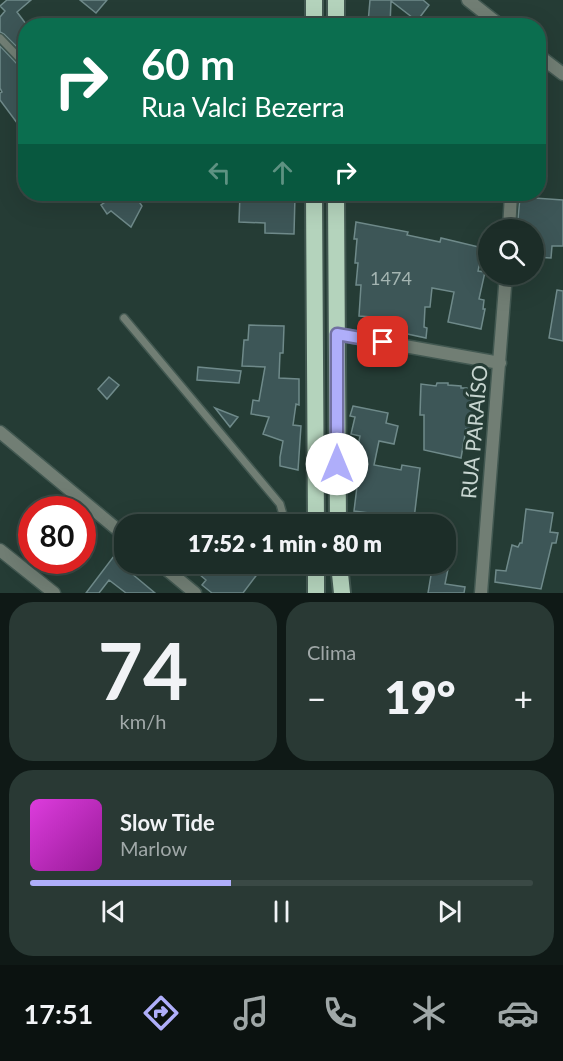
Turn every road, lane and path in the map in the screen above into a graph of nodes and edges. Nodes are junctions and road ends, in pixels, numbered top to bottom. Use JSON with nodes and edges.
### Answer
{"nodes":[{"id":1,"x":314,"y":0,"type":"edge"},
{"id":2,"x":336,"y":0,"type":"edge"},
{"id":3,"x":468,"y":0,"type":"edge"},
{"id":4,"x":314,"y":18,"type":"edge"},
{"id":5,"x":336,"y":18,"type":"edge"},
{"id":6,"x":491,"y":18,"type":"edge"},
{"id":7,"x":0,"y":38,"type":"edge"},
{"id":8,"x":18,"y":57,"type":"edge"},
{"id":9,"x":546,"y":61,"type":"edge"},
{"id":10,"x":563,"y":74,"type":"edge"},
{"id":11,"x":314,"y":201,"type":"edge"},
{"id":12,"x":336,"y":201,"type":"edge"},
{"id":13,"x":511,"y":201,"type":"edge"},
{"id":14,"x":510,"y":219,"type":"edge"},
{"id":15,"x":505,"y":285,"type":"edge"},
{"id":16,"x":124,"y":318,"type":"dead end"},
{"id":17,"x":337,"y":334,"type":"junction"},
{"id":18,"x":500,"y":363,"type":"junction"},
{"id":19,"x":0,"y":432,"type":"edge"},
{"id":20,"x":283,"y":514,"type":"edge"},
{"id":21,"x":316,"y":514,"type":"edge"},
{"id":22,"x":338,"y":514,"type":"edge"},
{"id":23,"x":114,"y":527,"type":"edge"},
{"id":24,"x":0,"y":550,"type":"edge"},
{"id":25,"x":172,"y":574,"type":"edge"},
{"id":26,"x":316,"y":574,"type":"edge"},
{"id":27,"x":340,"y":574,"type":"edge"},
{"id":28,"x":54,"y":593,"type":"edge"},
{"id":29,"x":195,"y":593,"type":"edge"},
{"id":30,"x":316,"y":593,"type":"edge"},
{"id":31,"x":342,"y":593,"type":"edge"},
{"id":32,"x":481,"y":593,"type":"edge"}],
"edges":[{"from":1,"to":4,"type":"highway"},
{"from":2,"to":5,"type":"highway"},
{"from":3,"to":6,"type":"street"},
{"from":7,"to":8,"type":"lane"},
{"from":9,"to":10,"type":"street"},
{"from":11,"to":21,"type":"highway"},
{"from":12,"to":17,"type":"highway"},
{"from":13,"to":14,"type":"street"},
{"from":15,"to":18,"type":"street","name":"RUA PARAÍSO"},
{"from":16,"to":20,"type":"lane"},
{"from":17,"to":18,"type":"street"},
{"from":17,"to":22,"type":"highway"},
{"from":18,"to":32,"type":"street","name":"RUA PARAÍSO"},
{"from":19,"to":23,"type":"street"},
{"from":24,"to":28,"type":"street"},
{"from":25,"to":29,"type":"street"},
{"from":26,"to":30,"type":"highway"},
{"from":27,"to":31,"type":"highway"}]}
